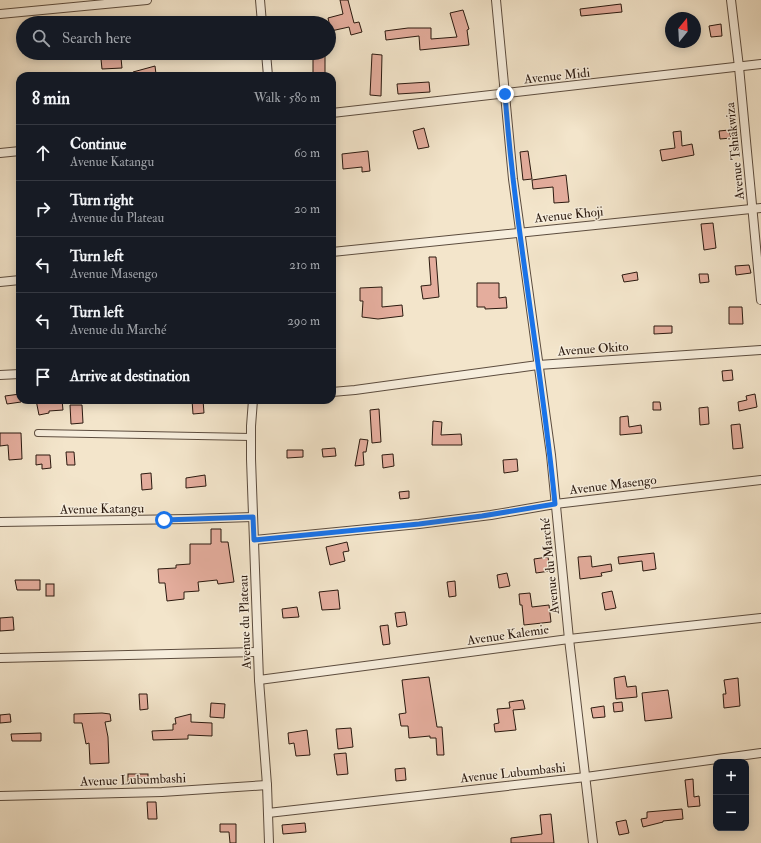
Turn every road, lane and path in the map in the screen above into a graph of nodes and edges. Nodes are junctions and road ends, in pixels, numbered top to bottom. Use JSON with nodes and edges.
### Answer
{"nodes":[{"id":1,"x":147,"y":0,"type":"edge"},
{"id":2,"x":260,"y":0,"type":"edge"},
{"id":3,"x":496,"y":0,"type":"edge"},
{"id":4,"x":730,"y":0,"type":"edge"},
{"id":5,"x":0,"y":14,"type":"edge"},
{"id":6,"x":261,"y":16,"type":"edge"},
{"id":7,"x":267,"y":60,"type":"edge"},
{"id":8,"x":761,"y":64,"type":"edge"},
{"id":9,"x":739,"y":67,"type":"junction"},
{"id":10,"x":268,"y":72,"type":"edge"},
{"id":11,"x":505,"y":94,"type":"junction"},
{"id":12,"x":336,"y":113,"type":"edge"},
{"id":13,"x":16,"y":152,"type":"edge"},
{"id":14,"x":0,"y":154,"type":"edge"},
{"id":15,"x":757,"y":209,"type":"edge"},
{"id":16,"x":520,"y":232,"type":"junction"},
{"id":17,"x":336,"y":252,"type":"edge"},
{"id":18,"x":16,"y":280,"type":"edge"},
{"id":19,"x":0,"y":282,"type":"edge"},
{"id":20,"x":761,"y":300,"type":"edge"},
{"id":21,"x":761,"y":350,"type":"edge"},
{"id":22,"x":538,"y":365,"type":"junction"},
{"id":23,"x":16,"y":374,"type":"edge"},
{"id":24,"x":0,"y":375,"type":"edge"},
{"id":25,"x":336,"y":392,"type":"edge"},
{"id":26,"x":253,"y":404,"type":"edge"},
{"id":27,"x":38,"y":433,"type":"dead end"},
{"id":28,"x":250,"y":437,"type":"junction"},
{"id":29,"x":761,"y":480,"type":"edge"},
{"id":30,"x":555,"y":504,"type":"junction"},
{"id":31,"x":253,"y":517,"type":"junction"},
{"id":32,"x":0,"y":522,"type":"edge"},
{"id":33,"x":254,"y":540,"type":"junction"},
{"id":34,"x":761,"y":618,"type":"edge"},
{"id":35,"x":569,"y":639,"type":"junction"},
{"id":36,"x":258,"y":652,"type":"junction"},
{"id":37,"x":0,"y":658,"type":"edge"},
{"id":38,"x":260,"y":680,"type":"junction"},
{"id":39,"x":761,"y":754,"type":"edge"},
{"id":40,"x":586,"y":777,"type":"junction"},
{"id":41,"x":267,"y":785,"type":"junction"},
{"id":42,"x":0,"y":796,"type":"edge"},
{"id":43,"x":268,"y":813,"type":"junction"},
{"id":44,"x":269,"y":843,"type":"edge"},
{"id":45,"x":593,"y":843,"type":"edge"}],
"edges":[{"from":1,"to":5,"type":"street"},
{"from":2,"to":6,"type":"street"},
{"from":3,"to":11,"type":"street","name":"Avenue du Marché"},
{"from":4,"to":9,"type":"street","name":"Avenue Tshiakwiza"},
{"from":7,"to":10,"type":"street"},
{"from":8,"to":9,"type":"street","name":"Avenue Midi"},
{"from":9,"to":11,"type":"street","name":"Avenue Midi"},
{"from":9,"to":15,"type":"street","name":"Avenue Tshiakwiza"},
{"from":11,"to":12,"type":"street","name":"Avenue Midi"},
{"from":11,"to":16,"type":"street","name":"Avenue du Marché"},
{"from":13,"to":14,"type":"street"},
{"from":15,"to":16,"type":"street","name":"Avenue Khoji"},
{"from":15,"to":20,"type":"street","name":"Avenue Tshiakwiza"},
{"from":16,"to":17,"type":"street","name":"Avenue Khoji"},
{"from":16,"to":22,"type":"street","name":"Avenue du Marché"},
{"from":18,"to":19,"type":"street"},
{"from":21,"to":22,"type":"street","name":"Avenue Okito"},
{"from":22,"to":25,"type":"street","name":"Avenue Okito"},
{"from":22,"to":30,"type":"street","name":"Avenue du Marché"},
{"from":23,"to":24,"type":"street"},
{"from":26,"to":28,"type":"street","name":"Avenue du Plateau"},
{"from":27,"to":28,"type":"street"},
{"from":28,"to":31,"type":"street","name":"Avenue du Plateau"},
{"from":29,"to":30,"type":"street","name":"Avenue Masengo"},
{"from":30,"to":33,"type":"street","name":"Avenue Masengo"},
{"from":30,"to":35,"type":"street","name":"Avenue du Marché"},
{"from":31,"to":32,"type":"street","name":"Avenue Katangu"},
{"from":31,"to":33,"type":"street","name":"Avenue du Plateau"},
{"from":33,"to":36,"type":"street","name":"Avenue du Plateau"},
{"from":34,"to":35,"type":"street","name":"Avenue Kalemie"},
{"from":35,"to":38,"type":"street","name":"Avenue Kalemie"},
{"from":35,"to":40,"type":"street","name":"Avenue du Marché"},
{"from":36,"to":37,"type":"street"},
{"from":36,"to":38,"type":"street","name":"Avenue du Plateau"},
{"from":38,"to":41,"type":"street","name":"Avenue du Plateau"},
{"from":39,"to":40,"type":"street","name":"Avenue Lubumbashi"},
{"from":40,"to":43,"type":"street","name":"Avenue Lubumbashi"},
{"from":40,"to":45,"type":"street","name":"Avenue du Marché"},
{"from":41,"to":42,"type":"street","name":"Avenue Lubumbashi"},
{"from":41,"to":43,"type":"street","name":"Avenue du Plateau"},
{"from":43,"to":44,"type":"street","name":"Avenue du Plateau"}]}
